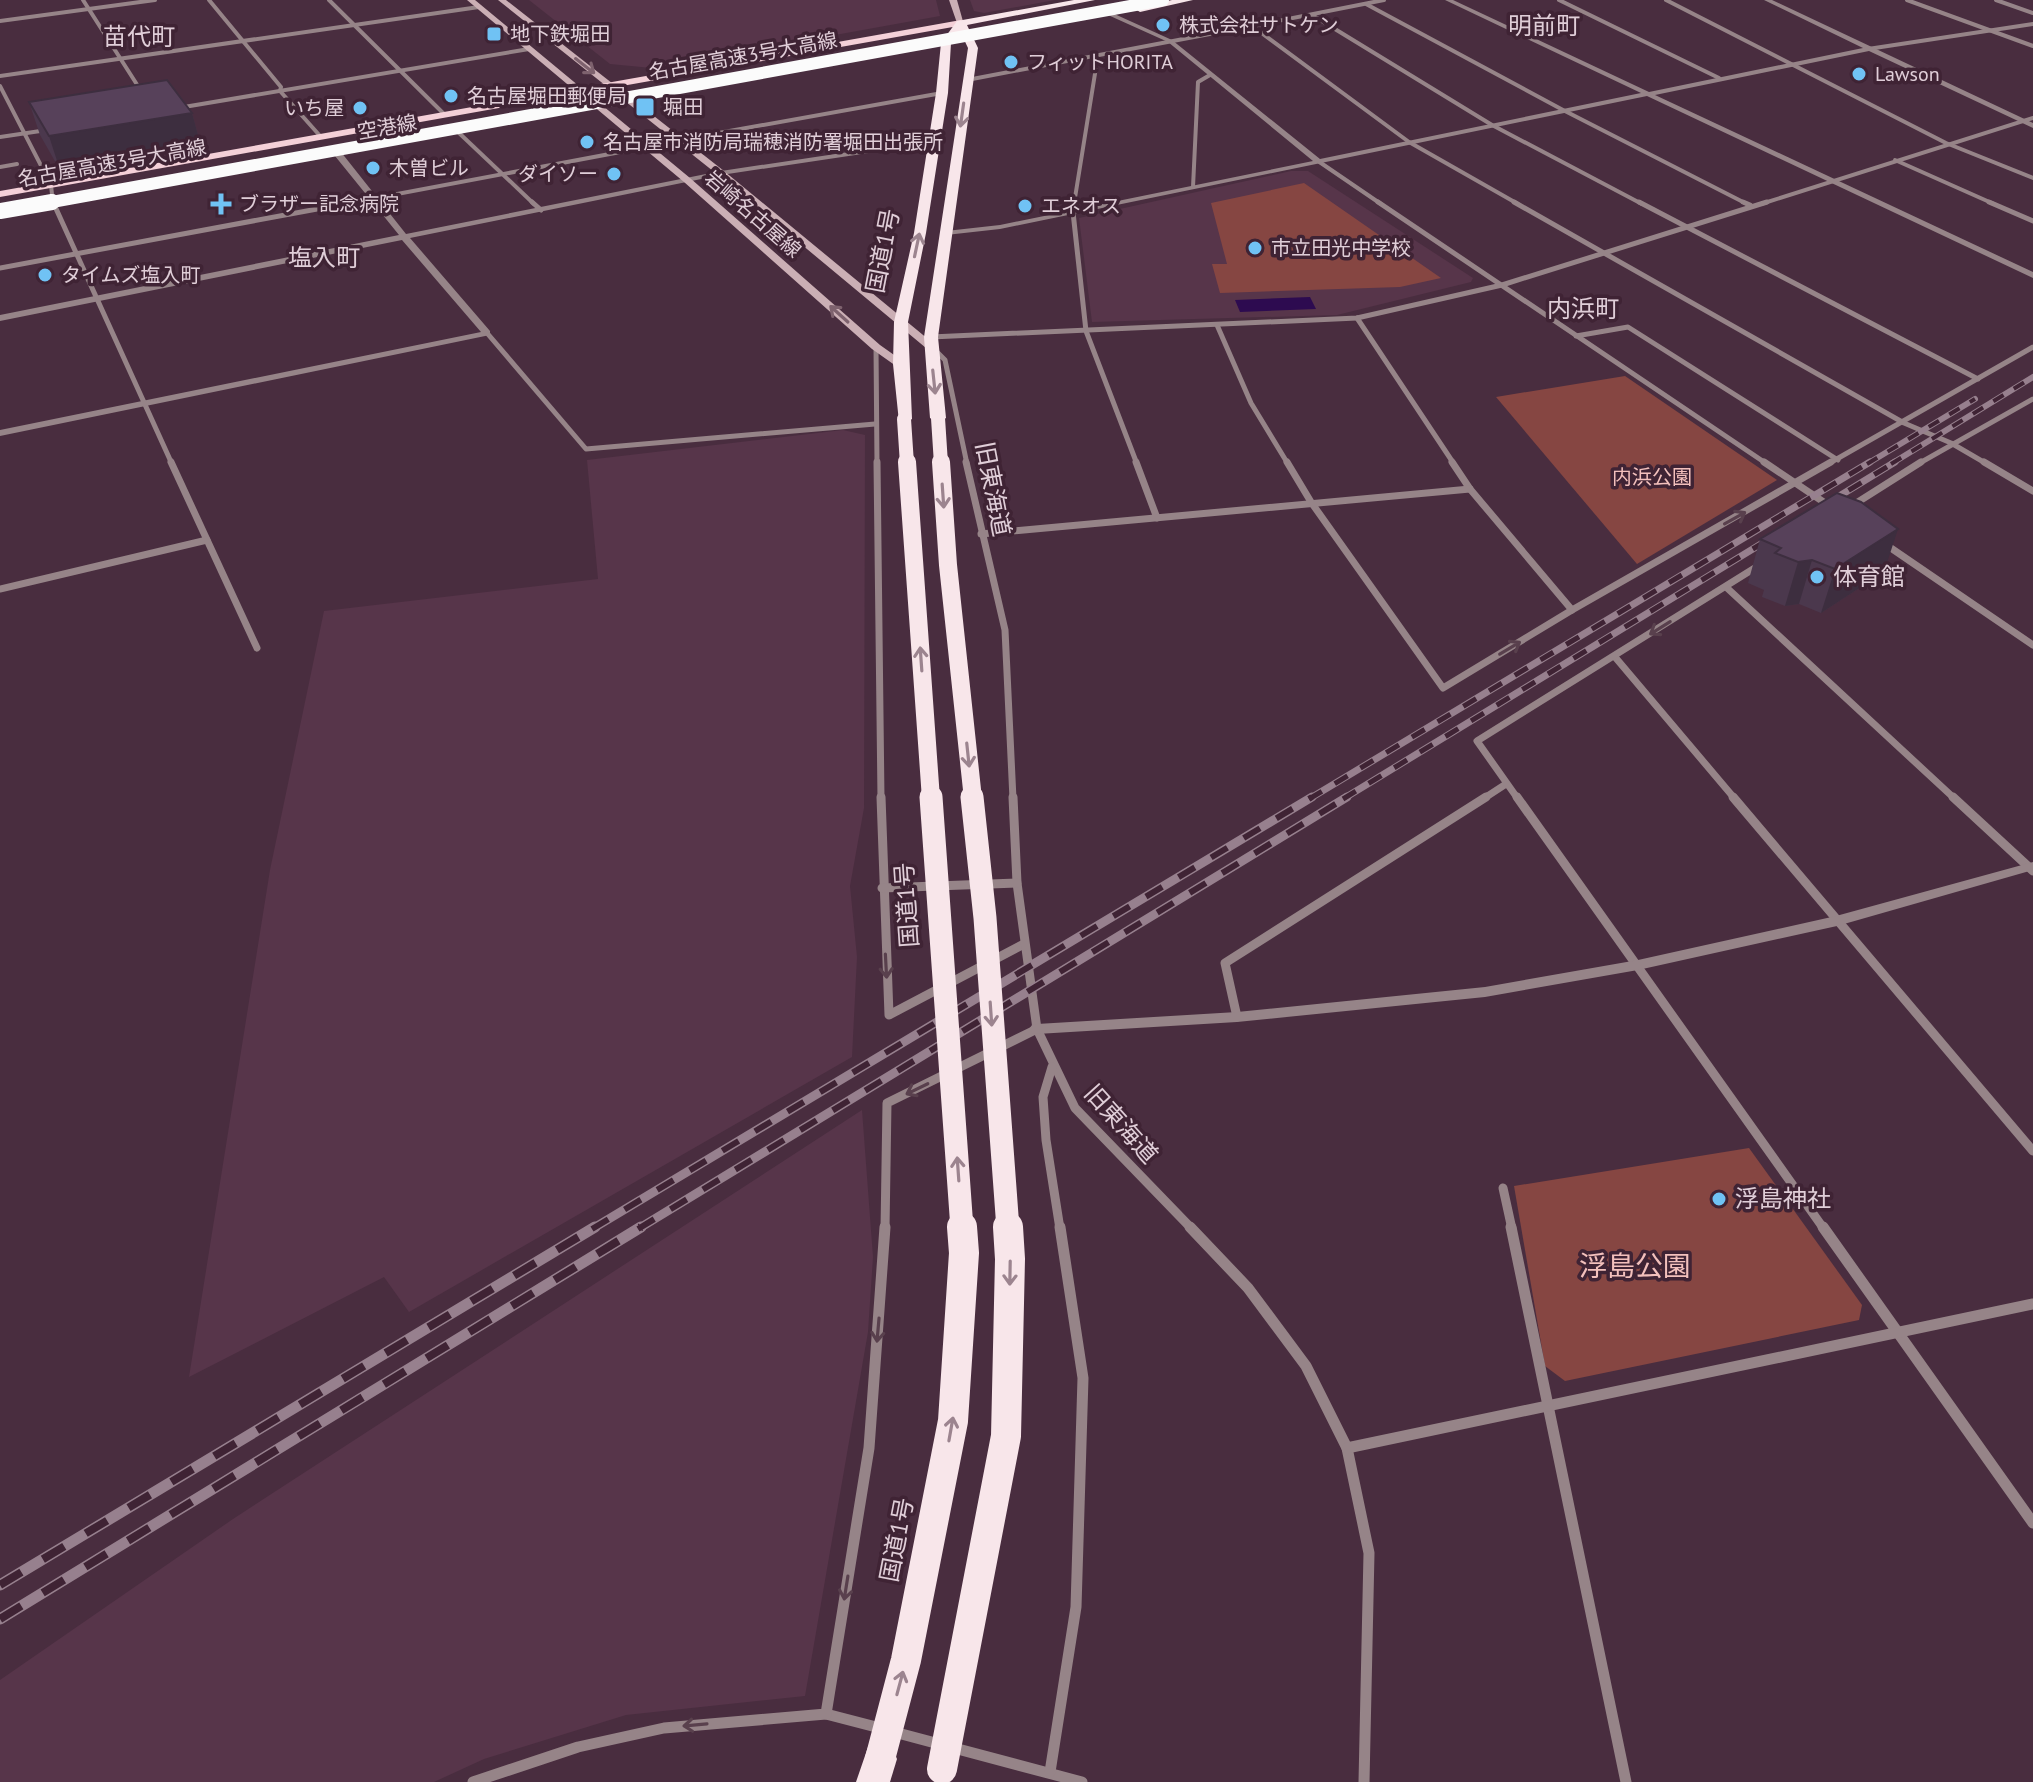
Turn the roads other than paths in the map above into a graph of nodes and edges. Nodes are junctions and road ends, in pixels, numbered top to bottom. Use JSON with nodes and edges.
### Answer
{"nodes":[{"id":1,"x":83,"y":0,"type":"edge"},
{"id":2,"x":155,"y":0,"type":"edge"},
{"id":3,"x":209,"y":0,"type":"edge"},
{"id":4,"x":329,"y":0,"type":"edge"},
{"id":5,"x":471,"y":0,"type":"edge"},
{"id":6,"x":502,"y":0,"type":"edge"},
{"id":7,"x":953,"y":0,"type":"edge"},
{"id":8,"x":1090,"y":0,"type":"edge"},
{"id":9,"x":1129,"y":0,"type":"edge"},
{"id":10,"x":1163,"y":0,"type":"edge"},
{"id":11,"x":1188,"y":0,"type":"edge"},
{"id":12,"x":1384,"y":0,"type":"edge"},
{"id":13,"x":1448,"y":0,"type":"edge"},
{"id":14,"x":1559,"y":0,"type":"edge"},
{"id":15,"x":1666,"y":0,"type":"edge"},
{"id":16,"x":1767,"y":0,"type":"edge"},
{"id":17,"x":1907,"y":0,"type":"edge"},
{"id":18,"x":1996,"y":0,"type":"edge"},
{"id":19,"x":1366,"y":4,"type":"junction"},
{"id":20,"x":479,"y":7,"type":"junction"},
{"id":21,"x":89,"y":9,"type":"junction"},
{"id":22,"x":2033,"y":13,"type":"edge"},
{"id":23,"x":1110,"y":14,"type":"junction"},
{"id":24,"x":1311,"y":14,"type":"junction"},
{"id":25,"x":0,"y":21,"type":"edge"},
{"id":26,"x":961,"y":23,"type":"junction"},
{"id":27,"x":2033,"y":24,"type":"edge"},
{"id":28,"x":354,"y":25,"type":"junction"},
{"id":29,"x":1252,"y":26,"type":"junction"},
{"id":30,"x":1989,"y":31,"type":"junction"},
{"id":31,"x":969,"y":38,"type":"junction"},
{"id":32,"x":240,"y":41,"type":"junction"},
{"id":33,"x":1170,"y":41,"type":"junction"},
{"id":34,"x":946,"y":43,"type":"junction"},
{"id":35,"x":2033,"y":46,"type":"edge"},
{"id":36,"x":529,"y":49,"type":"junction"},
{"id":37,"x":1868,"y":49,"type":"junction"},
{"id":38,"x":1098,"y":55,"type":"junction"},
{"id":39,"x":121,"y":59,"type":"junction"},
{"id":40,"x":1789,"y":64,"type":"junction"},
{"id":41,"x":400,"y":71,"type":"junction"},
{"id":42,"x":1210,"y":75,"type":"junction"},
{"id":43,"x":0,"y":76,"type":"edge"},
{"id":44,"x":1719,"y":78,"type":"junction"},
{"id":45,"x":967,"y":80,"type":"junction"},
{"id":46,"x":609,"y":85,"type":"junction"},
{"id":47,"x":0,"y":86,"type":"edge"},
{"id":48,"x":578,"y":90,"type":"junction"},
{"id":49,"x":280,"y":91,"type":"junction"},
{"id":50,"x":942,"y":93,"type":"junction"},
{"id":51,"x":1646,"y":94,"type":"junction"},
{"id":52,"x":146,"y":98,"type":"edge"},
{"id":53,"x":630,"y":101,"type":"junction"},
{"id":54,"x":9,"y":106,"type":"junction"},
{"id":55,"x":0,"y":107,"type":"edge"},
{"id":56,"x":598,"y":107,"type":"junction"},
{"id":57,"x":170,"y":109,"type":"edge"},
{"id":58,"x":1563,"y":110,"type":"junction"},
{"id":59,"x":445,"y":115,"type":"junction"},
{"id":60,"x":2033,"y":118,"type":"edge"},
{"id":61,"x":2017,"y":120,"type":"junction"},
{"id":62,"x":1492,"y":125,"type":"junction"},
{"id":63,"x":2033,"y":126,"type":"edge"},
{"id":64,"x":53,"y":129,"type":"edge"},
{"id":65,"x":458,"y":132,"type":"junction"},
{"id":66,"x":24,"y":134,"type":"junction"},
{"id":67,"x":0,"y":137,"type":"edge"},
{"id":68,"x":321,"y":137,"type":"junction"},
{"id":69,"x":679,"y":140,"type":"junction"},
{"id":70,"x":1409,"y":142,"type":"junction"},
{"id":71,"x":1946,"y":143,"type":"junction"},
{"id":72,"x":933,"y":145,"type":"junction"},
{"id":73,"x":647,"y":147,"type":"junction"},
{"id":74,"x":338,"y":154,"type":"junction"},
{"id":75,"x":1894,"y":160,"type":"junction"},
{"id":76,"x":1318,"y":161,"type":"junction"},
{"id":77,"x":17,"y":164,"type":"dead end"},
{"id":78,"x":0,"y":167,"type":"edge"},
{"id":79,"x":721,"y":173,"type":"junction"},
{"id":80,"x":503,"y":174,"type":"junction"},
{"id":81,"x":2033,"y":178,"type":"edge"},
{"id":82,"x":687,"y":180,"type":"junction"},
{"id":83,"x":1829,"y":180,"type":"junction"},
{"id":84,"x":51,"y":185,"type":"junction"},
{"id":85,"x":1193,"y":187,"type":"junction"},
{"id":86,"x":0,"y":194,"type":"edge"},
{"id":87,"x":371,"y":198,"type":"junction"},
{"id":88,"x":0,"y":203,"type":"edge"},
{"id":89,"x":1750,"y":205,"type":"junction"},
{"id":90,"x":53,"y":207,"type":"junction"},
{"id":91,"x":541,"y":210,"type":"junction"},
{"id":92,"x":1073,"y":212,"type":"junction"},
{"id":93,"x":0,"y":214,"type":"edge"},
{"id":94,"x":2033,"y":221,"type":"edge"},
{"id":95,"x":1686,"y":226,"type":"junction"},
{"id":96,"x":946,"y":233,"type":"junction"},
{"id":97,"x":405,"y":237,"type":"junction"},
{"id":98,"x":1603,"y":252,"type":"junction"},
{"id":99,"x":75,"y":254,"type":"junction"},
{"id":100,"x":0,"y":268,"type":"edge"},
{"id":101,"x":2033,"y":275,"type":"edge"},
{"id":102,"x":1502,"y":285,"type":"junction"},
{"id":103,"x":95,"y":298,"type":"junction"},
{"id":104,"x":0,"y":318,"type":"edge"},
{"id":105,"x":1357,"y":318,"type":"junction"},
{"id":106,"x":901,"y":322,"type":"junction"},
{"id":107,"x":1217,"y":325,"type":"junction"},
{"id":108,"x":1086,"y":331,"type":"junction"},
{"id":109,"x":487,"y":333,"type":"junction"},
{"id":110,"x":1576,"y":336,"type":"junction"},
{"id":111,"x":930,"y":341,"type":"junction"},
{"id":112,"x":876,"y":347,"type":"junction"},
{"id":113,"x":2033,"y":347,"type":"edge"},
{"id":114,"x":900,"y":364,"type":"junction"},
{"id":115,"x":1978,"y":379,"type":"junction"},
{"id":116,"x":2033,"y":399,"type":"edge"},
{"id":117,"x":144,"y":404,"type":"junction"},
{"id":118,"x":1904,"y":423,"type":"junction"},
{"id":119,"x":875,"y":424,"type":"junction"},
{"id":120,"x":0,"y":433,"type":"edge"},
{"id":121,"x":1951,"y":443,"type":"junction"},
{"id":122,"x":1838,"y":460,"type":"junction"},
{"id":123,"x":1797,"y":483,"type":"junction"},
{"id":124,"x":1470,"y":489,"type":"junction"},
{"id":125,"x":2033,"y":491,"type":"edge"},
{"id":126,"x":1311,"y":502,"type":"junction"},
{"id":127,"x":1157,"y":518,"type":"junction"},
{"id":128,"x":981,"y":534,"type":"junction"},
{"id":129,"x":207,"y":540,"type":"junction"},
{"id":130,"x":1878,"y":540,"type":"edge"},
{"id":131,"x":1764,"y":563,"type":"edge"},
{"id":132,"x":1726,"y":587,"type":"junction"},
{"id":133,"x":0,"y":589,"type":"edge"},
{"id":134,"x":1572,"y":610,"type":"junction"},
{"id":135,"x":2033,"y":645,"type":"edge"},
{"id":136,"x":257,"y":648,"type":"dead end"},
{"id":137,"x":1615,"y":657,"type":"junction"},
{"id":138,"x":1506,"y":784,"type":"junction"},
{"id":139,"x":2032,"y":868,"type":"edge"},
{"id":140,"x":1017,"y":883,"type":"junction"},
{"id":141,"x":882,"y":888,"type":"junction"},
{"id":142,"x":1837,"y":921,"type":"junction"},
{"id":143,"x":1024,"y":944,"type":"junction"},
{"id":144,"x":1638,"y":965,"type":"junction"},
{"id":145,"x":1237,"y":1017,"type":"junction"},
{"id":146,"x":1037,"y":1029,"type":"junction"},
{"id":147,"x":1052,"y":1067,"type":"junction"},
{"id":148,"x":2033,"y":1151,"type":"edge"},
{"id":149,"x":1503,"y":1188,"type":"dead end"},
{"id":150,"x":2033,"y":1304,"type":"edge"},
{"id":151,"x":1898,"y":1330,"type":"junction"},
{"id":152,"x":1546,"y":1404,"type":"junction"},
{"id":153,"x":1347,"y":1448,"type":"junction"},
{"id":154,"x":2033,"y":1523,"type":"edge"},
{"id":155,"x":826,"y":1714,"type":"junction"},
{"id":156,"x":1050,"y":1772,"type":"junction"},
{"id":157,"x":473,"y":1782,"type":"edge"},
{"id":158,"x":873,"y":1782,"type":"edge"},
{"id":159,"x":939,"y":1782,"type":"edge"},
{"id":160,"x":1082,"y":1782,"type":"edge"},
{"id":161,"x":1364,"y":1782,"type":"edge"},
{"id":162,"x":1626,"y":1782,"type":"edge"}],
"edges":[{"from":1,"to":21,"type":"street"},
{"from":2,"to":21,"type":"street"},
{"from":3,"to":32,"type":"street"},
{"from":4,"to":28,"type":"street"},
{"from":5,"to":20,"type":"main road","name":"岩崎名古屋線"},
{"from":6,"to":46,"type":"main road","name":"岩崎名古屋線","one_way":true},
{"from":7,"to":26,"type":"main road"},
{"from":8,"to":26,"type":"highway"},
{"from":9,"to":88,"type":"highway","name":"名古屋高速3号大高線"},
{"from":10,"to":93,"type":"highway","name":"名古屋高速3号大高線","bridge":true},
{"from":11,"to":23,"type":"highway"},
{"from":12,"to":19,"type":"street"},
{"from":13,"to":51,"type":"street"},
{"from":14,"to":44,"type":"street"},
{"from":15,"to":40,"type":"street"},
{"from":16,"to":37,"type":"street"},
{"from":17,"to":30,"type":"street"},
{"from":18,"to":22,"type":"street"},
{"from":19,"to":24,"type":"street"},
{"from":19,"to":58,"type":"street"},
{"from":20,"to":28,"type":"street"},
{"from":20,"to":36,"type":"main road","name":"岩崎名古屋線"},
{"from":21,"to":25,"type":"street"},
{"from":21,"to":39,"type":"street"},
{"from":23,"to":31,"type":"highway"},
{"from":23,"to":33,"type":"street"},
{"from":24,"to":29,"type":"street"},
{"from":24,"to":62,"type":"street"},
{"from":26,"to":31,"type":"highway"},
{"from":26,"to":34,"type":"highway"},
{"from":26,"to":46,"type":"main road","name":"空港線"},
{"from":27,"to":30,"type":"street"},
{"from":28,"to":32,"type":"street"},
{"from":28,"to":41,"type":"street"},
{"from":29,"to":33,"type":"street"},
{"from":29,"to":70,"type":"street"},
{"from":30,"to":35,"type":"street"},
{"from":30,"to":37,"type":"street"},
{"from":31,"to":34,"type":"main road","name":"空港線"},
{"from":31,"to":45,"type":"highway"},
{"from":32,"to":39,"type":"street"},
{"from":32,"to":49,"type":"street"},
{"from":33,"to":38,"type":"street"},
{"from":33,"to":42,"type":"street"},
{"from":34,"to":50,"type":"highway","name":"国道1号"},
{"from":34,"to":53,"type":"main road","name":"空港線"},
{"from":36,"to":41,"type":"street"},
{"from":36,"to":48,"type":"main road","name":"岩崎名古屋線"},
{"from":37,"to":40,"type":"street"},
{"from":37,"to":61,"type":"street"},
{"from":38,"to":45,"type":"street"},
{"from":38,"to":92,"type":"street"},
{"from":39,"to":43,"type":"street"},
{"from":39,"to":52,"type":"street"},
{"from":40,"to":44,"type":"street"},
{"from":40,"to":71,"type":"street"},
{"from":41,"to":49,"type":"street"},
{"from":41,"to":59,"type":"street"},
{"from":42,"to":76,"type":"street"},
{"from":42,"to":85,"type":"street"},
{"from":44,"to":51,"type":"street"},
{"from":45,"to":96,"type":"highway","one_way":true},
{"from":46,"to":48,"type":"main road","name":"空港線"},
{"from":46,"to":53,"type":"main road","name":"岩崎名古屋線"},
{"from":47,"to":54,"type":"street"},
{"from":48,"to":56,"type":"main road","name":"岩崎名古屋線"},
{"from":48,"to":59,"type":"main road","name":"空港線"},
{"from":49,"to":57,"type":"street"},
{"from":49,"to":68,"type":"street"},
{"from":50,"to":69,"type":"street"},
{"from":50,"to":72,"type":"highway","name":"国道1号"},
{"from":51,"to":58,"type":"street"},
{"from":51,"to":83,"type":"street"},
{"from":53,"to":56,"type":"main road","name":"空港線"},
{"from":53,"to":69,"type":"main road","name":"岩崎名古屋線"},
{"from":54,"to":55,"type":"street"},
{"from":54,"to":66,"type":"street"},
{"from":56,"to":65,"type":"main road","name":"空港線"},
{"from":56,"to":73,"type":"main road","name":"岩崎名古屋線"},
{"from":58,"to":62,"type":"street"},
{"from":58,"to":89,"type":"street"},
{"from":59,"to":68,"type":"main road","name":"空港線"},
{"from":60,"to":61,"type":"street"},
{"from":61,"to":63,"type":"street"},
{"from":61,"to":71,"type":"street"},
{"from":62,"to":70,"type":"street"},
{"from":62,"to":95,"type":"street"},
{"from":64,"to":66,"type":"street"},
{"from":65,"to":74,"type":"main road","name":"空港線"},
{"from":65,"to":80,"type":"street"},
{"from":66,"to":67,"type":"street"},
{"from":66,"to":84,"type":"street"},
{"from":68,"to":84,"type":"main road","name":"空港線"},
{"from":69,"to":79,"type":"main road","name":"岩崎名古屋線"},
{"from":70,"to":76,"type":"street"},
{"from":70,"to":98,"type":"street"},
{"from":71,"to":75,"type":"street"},
{"from":71,"to":81,"type":"street"},
{"from":72,"to":79,"type":"street"},
{"from":106,"to":72,"type":"highway","name":"国道1号","one_way":true},
{"from":73,"to":80,"type":"street"},
{"from":73,"to":82,"type":"main road","name":"岩崎名古屋線"},
{"from":74,"to":87,"type":"street"},
{"from":74,"to":90,"type":"main road","name":"空港線"},
{"from":75,"to":83,"type":"street"},
{"from":75,"to":94,"type":"street"},
{"from":76,"to":85,"type":"street"},
{"from":76,"to":102,"type":"street"},
{"from":77,"to":78,"type":"street"},
{"from":79,"to":82,"type":"street"},
{"from":79,"to":106,"type":"main road","name":"岩崎名古屋線"},
{"from":80,"to":87,"type":"street"},
{"from":80,"to":91,"type":"street"},
{"from":82,"to":91,"type":"street"},
{"from":112,"to":82,"type":"main road","name":"岩崎名古屋線","one_way":true},
{"from":83,"to":89,"type":"street"},
{"from":83,"to":101,"type":"street"},
{"from":84,"to":86,"type":"main road","name":"空港線"},
{"from":84,"to":90,"type":"street"},
{"from":85,"to":92,"type":"street"},
{"from":87,"to":97,"type":"street"},
{"from":87,"to":99,"type":"street"},
{"from":89,"to":95,"type":"street"},
{"from":90,"to":93,"type":"main road","name":"空港線"},
{"from":90,"to":99,"type":"street"},
{"from":91,"to":97,"type":"street"},
{"from":92,"to":96,"type":"street"},
{"from":92,"to":108,"type":"street"},
{"from":95,"to":98,"type":"street"},
{"from":95,"to":115,"type":"street"},
{"from":96,"to":111,"type":"highway"},
{"from":97,"to":103,"type":"street"},
{"from":97,"to":109,"type":"street"},
{"from":98,"to":102,"type":"street"},
{"from":98,"to":118,"type":"street"},
{"from":99,"to":100,"type":"street"},
{"from":99,"to":103,"type":"street"},
{"from":102,"to":105,"type":"street"},
{"from":102,"to":110,"type":"street"},
{"from":103,"to":104,"type":"street"},
{"from":103,"to":117,"type":"street"},
{"from":105,"to":107,"type":"street"},
{"from":105,"to":124,"type":"street"},
{"from":106,"to":111,"type":"main road","name":"岩崎名古屋線"},
{"from":106,"to":114,"type":"highway","name":"国道1号"},
{"from":107,"to":108,"type":"street"},
{"from":107,"to":126,"type":"street"},
{"from":108,"to":111,"type":"street"},
{"from":108,"to":127,"type":"street"},
{"from":109,"to":117,"type":"street"},
{"from":109,"to":119,"type":"street"},
{"from":110,"to":122,"type":"street"},
{"from":110,"to":123,"type":"street"},
{"from":111,"to":128,"type":"street","name":"旧東海道"},
{"from":111,"to":159,"type":"highway","one_way":true,"bridge":true},
{"from":112,"to":114,"type":"main road","name":"岩崎名古屋線"},
{"from":112,"to":119,"type":"street"},
{"from":113,"to":115,"type":"street"},
{"from":158,"to":114,"type":"highway","name":"国道1号","one_way":true,"bridge":true},
{"from":115,"to":118,"type":"street"},
{"from":116,"to":121,"type":"street"},
{"from":117,"to":120,"type":"street"},
{"from":117,"to":129,"type":"street"},
{"from":118,"to":121,"type":"street"},
{"from":118,"to":122,"type":"street"},
{"from":119,"to":141,"type":"street"},
{"from":121,"to":123,"type":"street"},
{"from":121,"to":125,"type":"street"},
{"from":122,"to":123,"type":"street"},
{"from":134,"to":123,"type":"street","one_way":true},
{"from":124,"to":126,"type":"street"},
{"from":124,"to":134,"type":"street"},
{"from":126,"to":127,"type":"street"},
{"from":126,"to":134,"type":"street","one_way":true},
{"from":127,"to":128,"type":"street"},
{"from":128,"to":140,"type":"street","name":"旧東海道"},
{"from":129,"to":133,"type":"street"},
{"from":129,"to":136,"type":"street"},
{"from":130,"to":135,"type":"street"},
{"from":131,"to":132,"type":"street"},
{"from":132,"to":137,"type":"street","one_way":true},
{"from":132,"to":139,"type":"street"},
{"from":137,"to":138,"type":"street"},
{"from":137,"to":142,"type":"street"},
{"from":138,"to":144,"type":"street"},
{"from":138,"to":145,"type":"street"},
{"from":139,"to":142,"type":"street"},
{"from":140,"to":141,"type":"street"},
{"from":140,"to":143,"type":"street","name":"旧東海道"},
{"from":141,"to":143,"type":"street","one_way":true},
{"from":142,"to":144,"type":"street"},
{"from":142,"to":148,"type":"street"},
{"from":143,"to":146,"type":"street","name":"旧東海道"},
{"from":144,"to":145,"type":"street"},
{"from":144,"to":151,"type":"street"},
{"from":145,"to":146,"type":"street"},
{"from":146,"to":147,"type":"street","name":"旧東海道"},
{"from":146,"to":155,"type":"street","one_way":true},
{"from":147,"to":153,"type":"street","name":"旧東海道"},
{"from":147,"to":156,"type":"street"},
{"from":149,"to":152,"type":"street"},
{"from":150,"to":151,"type":"street"},
{"from":151,"to":152,"type":"street"},
{"from":151,"to":154,"type":"street"},
{"from":152,"to":153,"type":"street"},
{"from":152,"to":162,"type":"street"},
{"from":153,"to":161,"type":"street","name":"旧東海道"},
{"from":155,"to":156,"type":"street"},
{"from":155,"to":157,"type":"street","one_way":true},
{"from":156,"to":160,"type":"street"}]}
